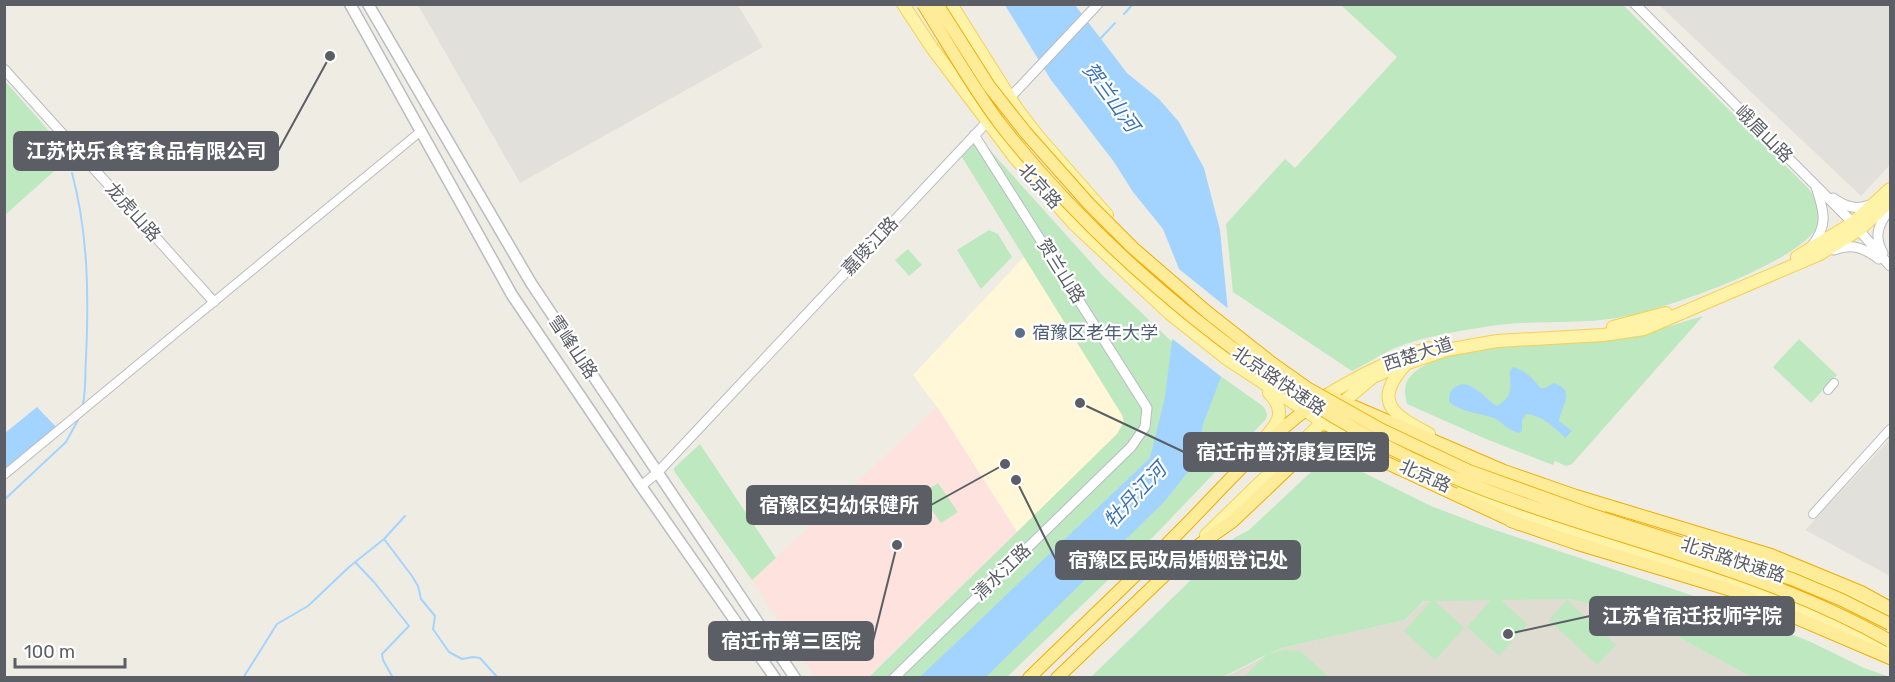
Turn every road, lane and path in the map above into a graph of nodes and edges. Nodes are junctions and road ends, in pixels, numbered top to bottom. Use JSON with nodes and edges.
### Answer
{"nodes":[{"id":1,"x":350,"y":4,"type":"edge"},
{"id":2,"x":368,"y":4,"type":"edge"},
{"id":3,"x":903,"y":4,"type":"edge"},
{"id":4,"x":923,"y":4,"type":"edge"},
{"id":5,"x":937,"y":4,"type":"edge"},
{"id":6,"x":951,"y":4,"type":"edge"},
{"id":7,"x":1635,"y":4,"type":"edge"},
{"id":8,"x":1095,"y":7,"type":"edge"},
{"id":9,"x":4,"y":69,"type":"edge"},
{"id":10,"x":1010,"y":97,"type":"junction"},
{"id":11,"x":988,"y":121,"type":"junction"},
{"id":12,"x":421,"y":131,"type":"junction"},
{"id":13,"x":974,"y":135,"type":"junction"},
{"id":14,"x":1815,"y":185,"type":"junction"},
{"id":15,"x":1888,"y":196,"type":"edge"},
{"id":16,"x":1890,"y":209,"type":"edge"},
{"id":17,"x":1856,"y":227,"type":"junction"},
{"id":18,"x":1807,"y":252,"type":"junction"},
{"id":19,"x":1820,"y":254,"type":"junction"},
{"id":20,"x":1890,"y":266,"type":"edge"},
{"id":21,"x":214,"y":302,"type":"junction"},
{"id":22,"x":1405,"y":365,"type":"junction"},
{"id":23,"x":1253,"y":378,"type":"junction"},
{"id":24,"x":1834,"y":383,"type":"dead end"},
{"id":25,"x":1828,"y":390,"type":"dead end"},
{"id":26,"x":1327,"y":395,"type":"junction"},
{"id":27,"x":1342,"y":403,"type":"junction"},
{"id":28,"x":1147,"y":408,"type":"joint"},
{"id":29,"x":1304,"y":410,"type":"junction"},
{"id":30,"x":1323,"y":422,"type":"junction"},
{"id":31,"x":1890,"y":429,"type":"edge"},
{"id":32,"x":1467,"y":455,"type":"junction"},
{"id":33,"x":1389,"y":460,"type":"junction"},
{"id":34,"x":657,"y":473,"type":"junction"},
{"id":35,"x":4,"y":475,"type":"edge"},
{"id":36,"x":641,"y":486,"type":"junction"},
{"id":37,"x":1475,"y":503,"type":"junction"},
{"id":38,"x":1813,"y":514,"type":"dead end"},
{"id":39,"x":1173,"y":538,"type":"junction"},
{"id":40,"x":1189,"y":552,"type":"junction"},
{"id":41,"x":1890,"y":608,"type":"edge"},
{"id":42,"x":1890,"y":618,"type":"edge"},
{"id":43,"x":1890,"y":624,"type":"edge"},
{"id":44,"x":1890,"y":642,"type":"edge"},
{"id":45,"x":1890,"y":650,"type":"edge"},
{"id":46,"x":1890,"y":658,"type":"edge"},
{"id":47,"x":775,"y":678,"type":"edge"},
{"id":48,"x":795,"y":678,"type":"edge"},
{"id":49,"x":894,"y":678,"type":"edge"},
{"id":50,"x":1029,"y":678,"type":"edge"},
{"id":51,"x":1057,"y":678,"type":"edge"}],
"edges":[{"from":1,"to":12,"type":"main road","name":"雪峰山路"},
{"from":2,"to":34,"type":"main road","name":"雪峰山路"},
{"from":3,"to":11,"type":"main road","name":"北京路"},
{"from":4,"to":44,"type":"highway","name":"北京路快速路","bridge":true},
{"from":5,"to":43,"type":"highway","name":"北京路快速路","bridge":true},
{"from":6,"to":10,"type":"main road","name":"北京路"},
{"from":7,"to":14,"type":"street","name":"峨眉山路"},
{"from":8,"to":10,"type":"street","name":"嘉陵江路"},
{"from":9,"to":21,"type":"street","name":"龙虎山路"},
{"from":10,"to":11,"type":"street","name":"嘉陵江路"},
{"from":10,"to":26,"type":"main road","name":"北京路","bridge":true},
{"from":11,"to":13,"type":"street","name":"嘉陵江路"},
{"from":11,"to":23,"type":"main road","name":"北京路"},
{"from":12,"to":21,"type":"street"},
{"from":12,"to":36,"type":"main road","name":"雪峰山路"},
{"from":13,"to":28,"type":"street","name":"贺兰山路"},
{"from":13,"to":34,"type":"street","name":"嘉陵江路"},
{"from":14,"to":15,"type":"street"},
{"from":14,"to":17,"type":"street","name":"峨眉山路"},
{"from":14,"to":18,"type":"street"},
{"from":15,"to":17,"type":"main road","name":"西楚大道"},
{"from":16,"to":20,"type":"street"},
{"from":17,"to":18,"type":"main road","name":"西楚大道"},
{"from":17,"to":19,"type":"main road","name":"西楚大道"},
{"from":17,"to":20,"type":"street","name":"峨眉山路"},
{"from":18,"to":26,"type":"main road","name":"西楚大道"},
{"from":19,"to":20,"type":"street"},
{"from":19,"to":22,"type":"main road","name":"西楚大道"},
{"from":21,"to":35,"type":"street"},
{"from":22,"to":27,"type":"main road","name":"西楚大道"},
{"from":22,"to":32,"type":"main road"},
{"from":23,"to":29,"type":"main road","name":"北京路"},
{"from":23,"to":39,"type":"main road"},
{"from":24,"to":25,"type":"street"},
{"from":26,"to":27,"type":"highway"},
{"from":26,"to":29,"type":"highway","name":"西楚大道"},
{"from":27,"to":30,"type":"main road","name":"西楚大道"},
{"from":27,"to":32,"type":"highway"},
{"from":27,"to":42,"type":"main road","name":"北京路"},
{"from":28,"to":49,"type":"street","name":"清水江路"},
{"from":29,"to":30,"type":"main road","name":"北京路"},
{"from":29,"to":39,"type":"highway","name":"西楚大道"},
{"from":30,"to":33,"type":"main road","name":"北京路"},
{"from":30,"to":40,"type":"main road","name":"西楚大道"},
{"from":31,"to":38,"type":"street"},
{"from":32,"to":41,"type":"highway"},
{"from":33,"to":37,"type":"highway"},
{"from":33,"to":45,"type":"main road","name":"北京路"},
{"from":34,"to":36,"type":"street","name":"嘉陵江路"},
{"from":34,"to":48,"type":"main road","name":"雪峰山路"},
{"from":36,"to":47,"type":"main road","name":"雪峰山路"},
{"from":37,"to":40,"type":"highway"},
{"from":37,"to":46,"type":"highway"},
{"from":39,"to":50,"type":"highway","name":"西楚大道"},
{"from":40,"to":51,"type":"highway","name":"西楚大道"}]}
